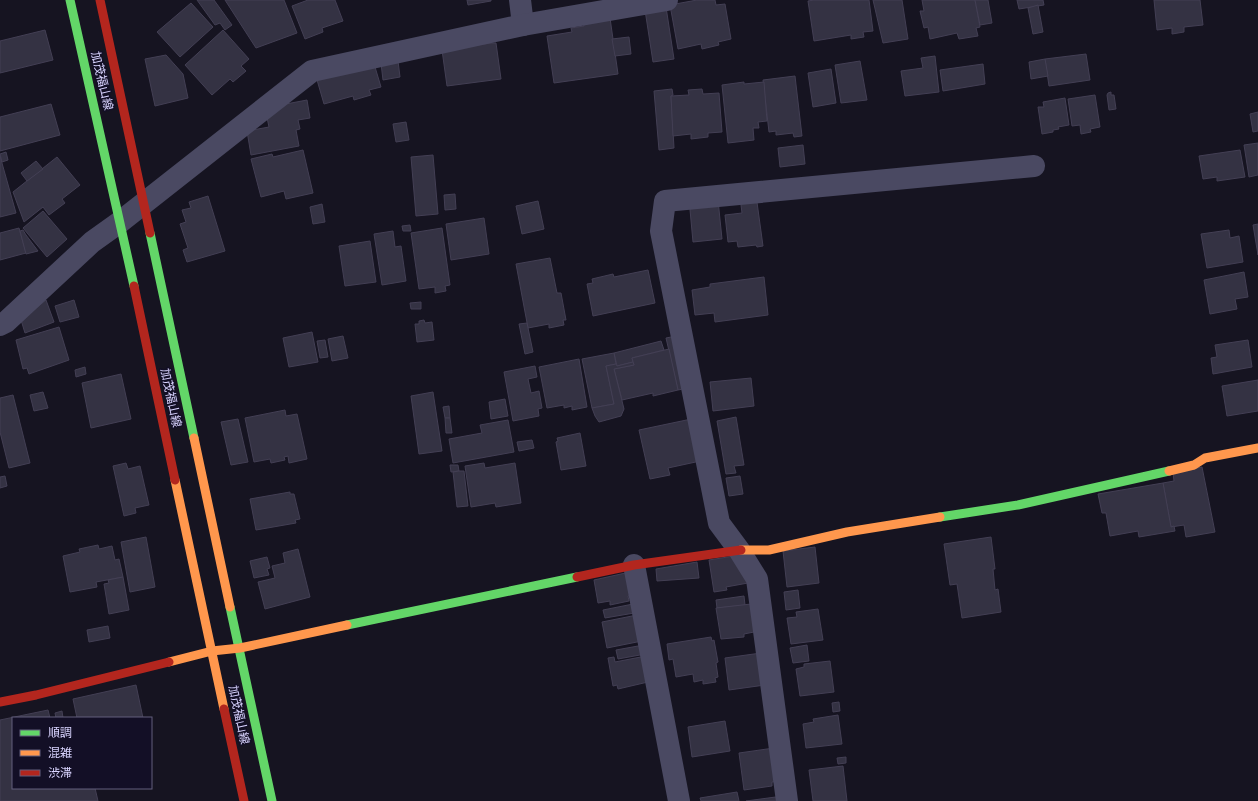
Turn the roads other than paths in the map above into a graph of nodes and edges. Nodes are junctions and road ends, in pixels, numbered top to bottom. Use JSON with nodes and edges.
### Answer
{"nodes":[{"id":1,"x":70,"y":0,"type":"edge"},
{"id":2,"x":100,"y":0,"type":"edge"},
{"id":3,"x":520,"y":0,"type":"edge"},
{"id":4,"x":667,"y":0,"type":"edge"},
{"id":5,"x":523,"y":25,"type":"junction"},
{"id":6,"x":1034,"y":166,"type":"dead end"},
{"id":7,"x":143,"y":204,"type":"junction"},
{"id":8,"x":120,"y":222,"type":"junction"},
{"id":9,"x":0,"y":325,"type":"edge"},
{"id":10,"x":1258,"y":448,"type":"edge"},
{"id":11,"x":740,"y":550,"type":"junction"},
{"id":12,"x":634,"y":564,"type":"junction"},
{"id":13,"x":240,"y":648,"type":"junction"},
{"id":14,"x":212,"y":650,"type":"junction"},
{"id":15,"x":0,"y":702,"type":"edge"},
{"id":16,"x":244,"y":801,"type":"edge"},
{"id":17,"x":272,"y":801,"type":"edge"},
{"id":18,"x":679,"y":801,"type":"edge"},
{"id":19,"x":787,"y":801,"type":"edge"}],
"edges":[{"from":1,"to":8,"type":"main road","name":"加茂福山線"},
{"from":2,"to":7,"type":"main road","name":"加茂福山線"},
{"from":3,"to":5,"type":"street"},
{"from":4,"to":5,"type":"street"},
{"from":5,"to":7,"type":"street"},
{"from":6,"to":11,"type":"street"},
{"from":7,"to":8,"type":"street"},
{"from":7,"to":13,"type":"main road","name":"加茂福山線"},
{"from":8,"to":9,"type":"street"},
{"from":8,"to":14,"type":"main road","name":"加茂福山線"},
{"from":10,"to":11,"type":"main road"},
{"from":11,"to":12,"type":"main road"},
{"from":11,"to":19,"type":"street"},
{"from":12,"to":13,"type":"main road"},
{"from":12,"to":18,"type":"street"},
{"from":13,"to":14,"type":"main road"},
{"from":13,"to":17,"type":"main road","name":"加茂福山線"},
{"from":14,"to":15,"type":"main road"},
{"from":14,"to":16,"type":"main road","name":"加茂福山線"}]}
